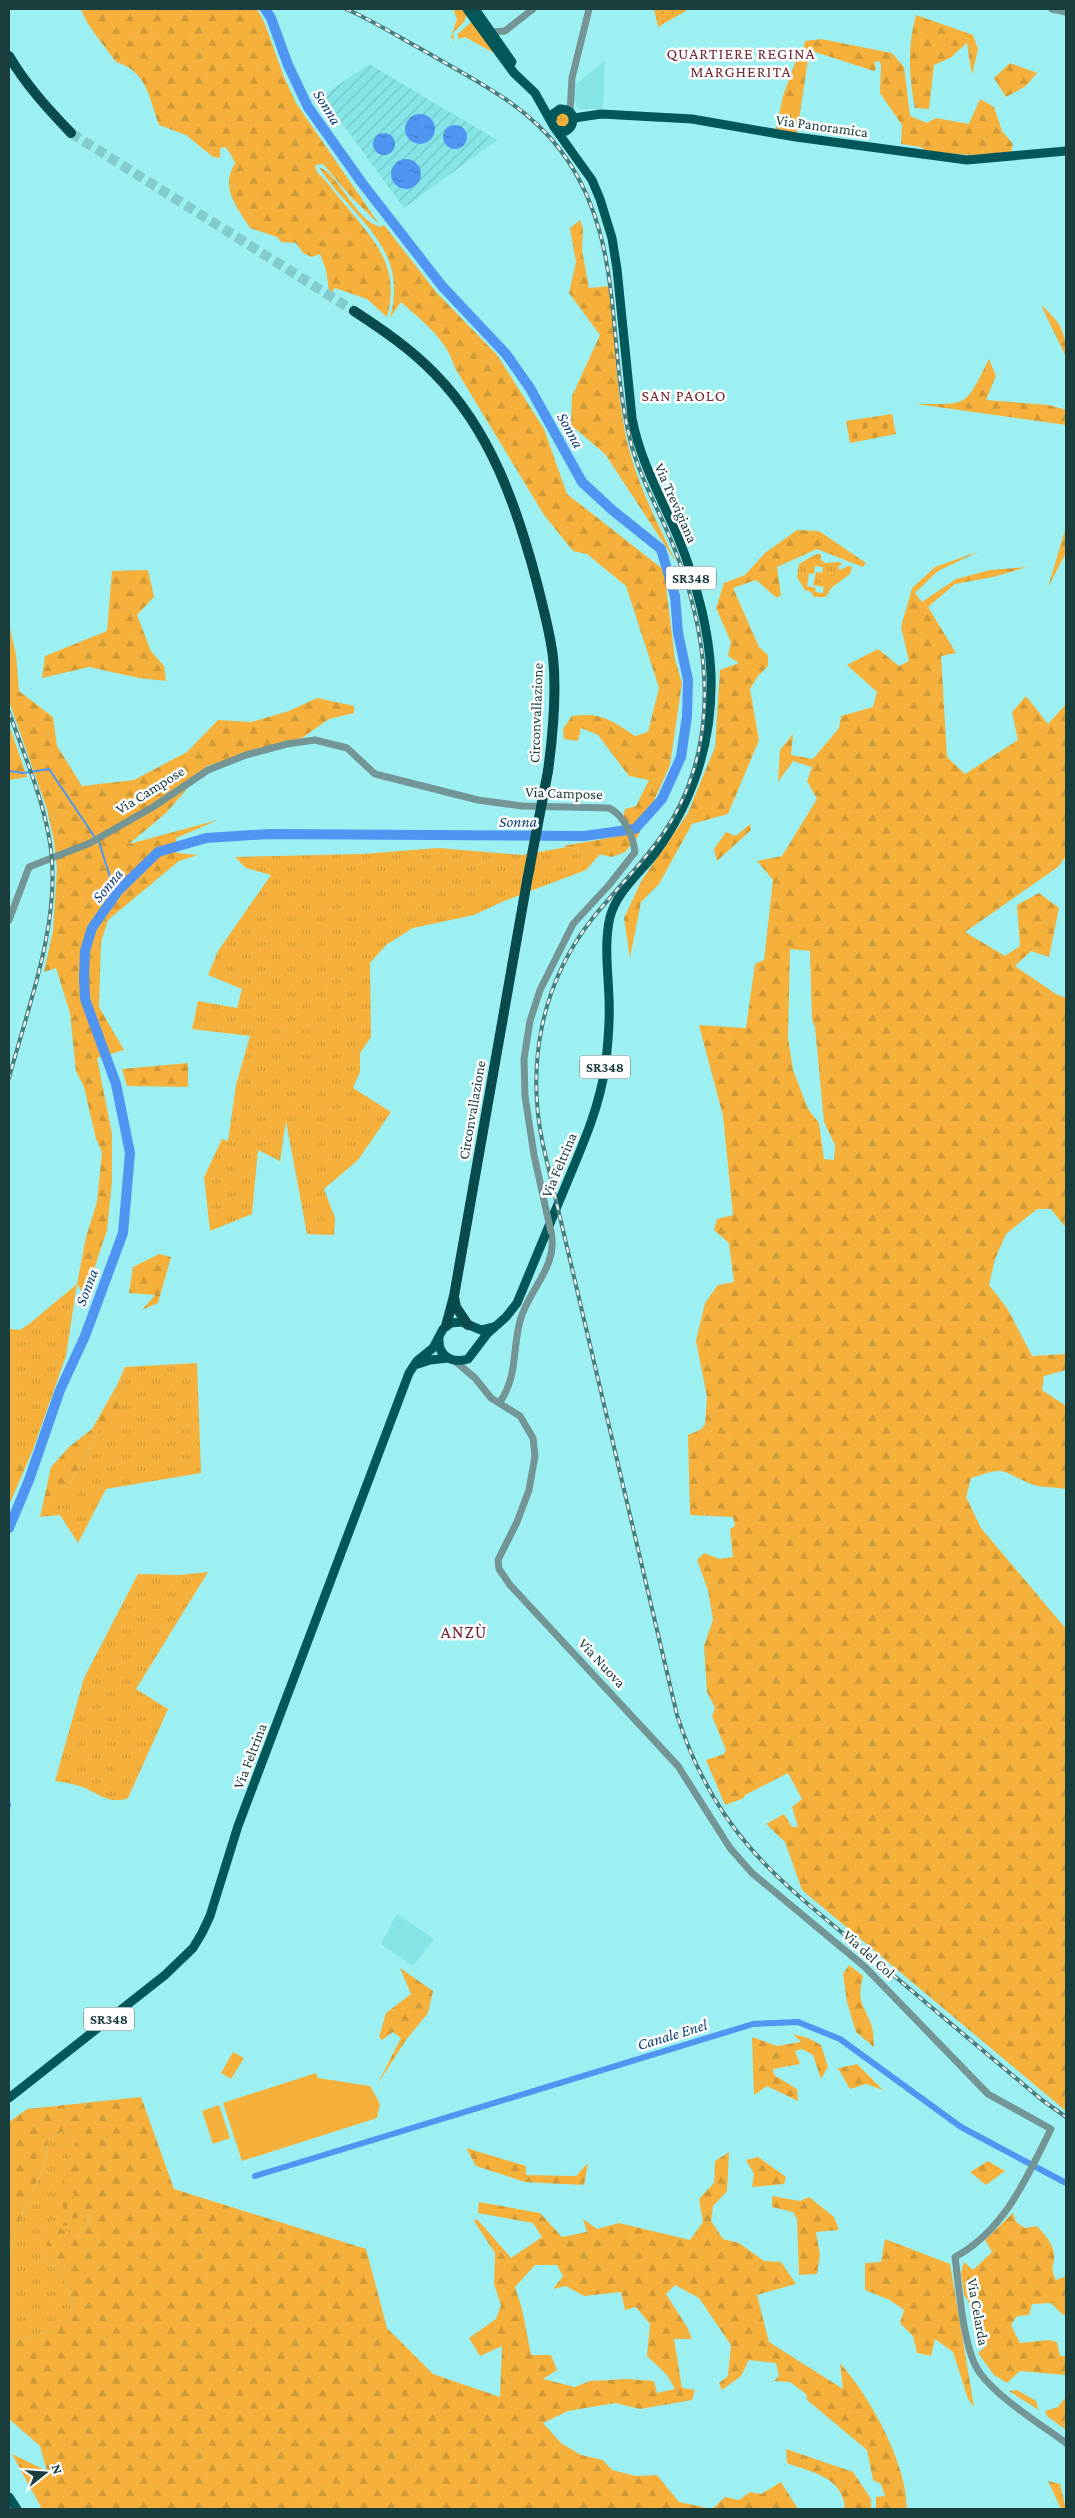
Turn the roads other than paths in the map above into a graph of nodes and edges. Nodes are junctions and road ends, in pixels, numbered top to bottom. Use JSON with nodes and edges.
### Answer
{"nodes":[{"id":1,"x":467,"y":9,"type":"edge"},
{"id":2,"x":475,"y":9,"type":"edge"},
{"id":3,"x":533,"y":9,"type":"edge"},
{"id":4,"x":589,"y":9,"type":"edge"},
{"id":5,"x":1052,"y":9,"type":"edge"},
{"id":6,"x":1066,"y":12,"type":"edge"},
{"id":7,"x":491,"y":32,"type":"junction"},
{"id":8,"x":9,"y":56,"type":"edge"},
{"id":9,"x":528,"y":85,"type":"junction"},
{"id":10,"x":535,"y":93,"type":"junction"},
{"id":11,"x":569,"y":113,"type":"junction"},
{"id":12,"x":552,"y":120,"type":"junction"},
{"id":13,"x":557,"y":130,"type":"junction"},
{"id":14,"x":569,"y":130,"type":"junction"},
{"id":15,"x":72,"y":133,"type":"tunnel mouth"},
{"id":16,"x":572,"y":150,"type":"junction"},
{"id":17,"x":1066,"y":151,"type":"edge"},
{"id":18,"x":354,"y":311,"type":"tunnel mouth"},
{"id":19,"x":9,"y":920,"type":"edge"},
{"id":20,"x":609,"y":998,"type":"joint"},
{"id":21,"x":454,"y":1296,"type":"junction"},
{"id":22,"x":446,"y":1326,"type":"junction"},
{"id":23,"x":470,"y":1326,"type":"junction"},
{"id":24,"x":493,"y":1327,"type":"junction"},
{"id":25,"x":439,"y":1339,"type":"junction"},
{"id":26,"x":475,"y":1352,"type":"junction"},
{"id":27,"x":451,"y":1360,"type":"junction"},
{"id":28,"x":412,"y":1369,"type":"junction"},
{"id":29,"x":475,"y":1378,"type":"junction"},
{"id":30,"x":500,"y":1402,"type":"junction"},
{"id":31,"x":688,"y":1779,"type":"joint"},
{"id":32,"x":9,"y":2098,"type":"edge"},
{"id":33,"x":955,"y":2257,"type":"joint"},
{"id":34,"x":1066,"y":2443,"type":"edge"},
{"id":35,"x":9,"y":2497,"type":"edge"},
{"id":36,"x":17,"y":2509,"type":"edge"}],
"edges":[{"from":1,"to":9,"type":"main road"},
{"from":2,"to":7,"type":"main road"},
{"from":3,"to":7,"type":"street"},
{"from":4,"to":11,"type":"street"},
{"from":5,"to":6,"type":"street"},
{"from":7,"to":9,"type":"main road"},
{"from":8,"to":15,"type":"highway"},
{"from":9,"to":10,"type":"main road"},
{"from":10,"to":11,"type":"main road"},
{"from":10,"to":12,"type":"main road","name":"Via Trevigiana"},
{"from":11,"to":12,"type":"main road"},
{"from":11,"to":14,"type":"main road"},
{"from":11,"to":17,"type":"main road","name":"Via Panoramica"},
{"from":12,"to":13,"type":"main road","name":"Via Trevigiana"},
{"from":13,"to":14,"type":"main road"},
{"from":13,"to":16,"type":"main road","name":"Via Trevigiana","number":"SR348"},
{"from":14,"to":16,"type":"main road","name":"Via Trevigiana","number":"SR348"},
{"from":16,"to":20,"type":"main road","name":"Via Trevigiana","number":"SR348"},
{"from":18,"to":21,"type":"highway","name":"Circonvallazione","bridge":true},
{"from":19,"to":30,"type":"street","name":"Via Campose","bridge":true},
{"from":20,"to":24,"type":"main road","name":"Via Feltrina","number":"SR348"},
{"from":21,"to":22,"type":"highway","name":"Circonvallazione"},
{"from":21,"to":23,"type":"highway"},
{"from":22,"to":23,"type":"main road"},
{"from":22,"to":25,"type":"main road","name":"Via Feltrina"},
{"from":23,"to":24,"type":"main road"},
{"from":23,"to":26,"type":"main road"},
{"from":24,"to":26,"type":"main road","name":"Via Feltrina","number":"SR348"},
{"from":25,"to":27,"type":"main road"},
{"from":25,"to":28,"type":"main road","name":"Via Feltrina"},
{"from":26,"to":27,"type":"main road"},
{"from":26,"to":29,"type":"street"},
{"from":27,"to":28,"type":"main road"},
{"from":27,"to":29,"type":"street"},
{"from":28,"to":32,"type":"main road","name":"Via Feltrina","number":"SR348"},
{"from":29,"to":30,"type":"street"},
{"from":30,"to":31,"type":"street","name":"Via Nuova"},
{"from":31,"to":33,"type":"street","name":"Via del Col"},
{"from":33,"to":34,"type":"street","name":"Via Celarda"},
{"from":35,"to":36,"type":"main road"}]}
